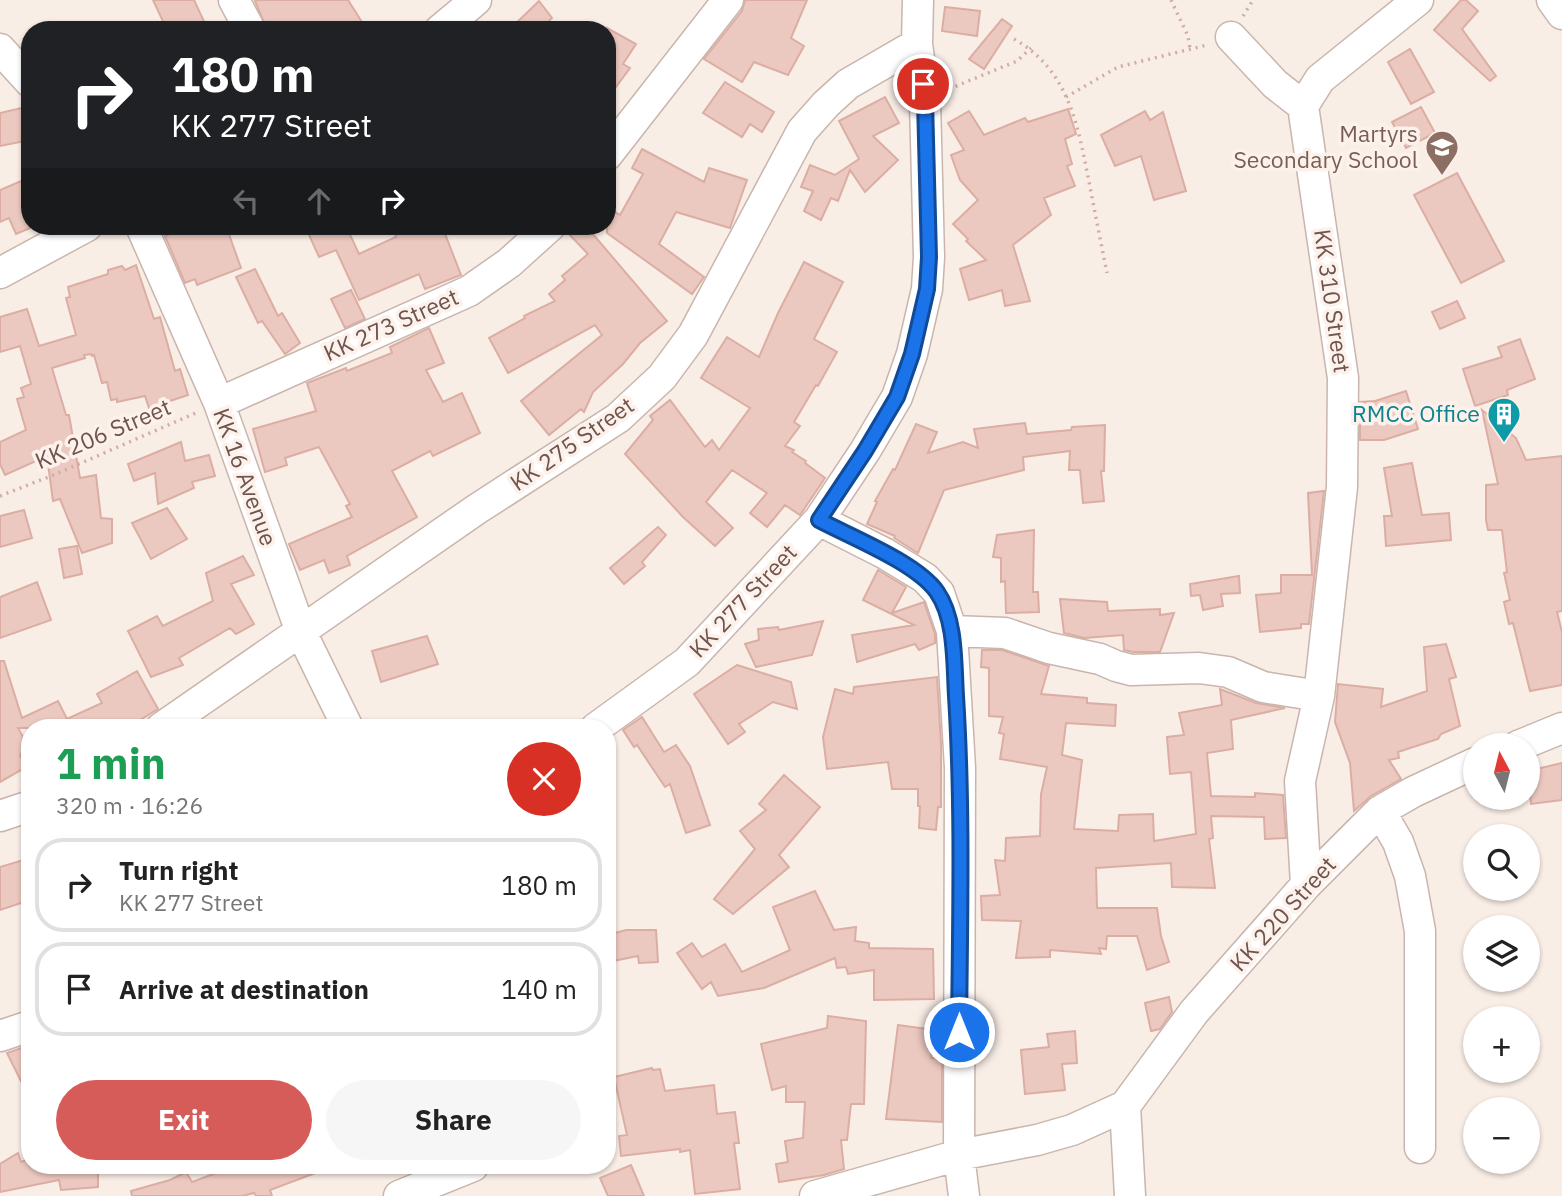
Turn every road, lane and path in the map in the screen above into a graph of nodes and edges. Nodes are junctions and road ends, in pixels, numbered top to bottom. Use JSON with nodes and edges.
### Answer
{"nodes":[{"id":1,"x":234,"y":0,"type":"edge"},
{"id":2,"x":477,"y":0,"type":"edge"},
{"id":3,"x":728,"y":0,"type":"edge"},
{"id":4,"x":918,"y":0,"type":"edge"},
{"id":5,"x":1171,"y":0,"type":"edge"},
{"id":6,"x":1253,"y":0,"type":"edge"},
{"id":7,"x":1418,"y":0,"type":"edge"},
{"id":8,"x":1552,"y":0,"type":"edge"},
{"id":9,"x":1562,"y":15,"type":"edge"},
{"id":10,"x":245,"y":21,"type":"edge"},
{"id":11,"x":451,"y":21,"type":"edge"},
{"id":12,"x":1231,"y":37,"type":"junction"},
{"id":13,"x":1014,"y":39,"type":"dead end"},
{"id":14,"x":917,"y":44,"type":"junction"},
{"id":15,"x":1031,"y":48,"type":"junction"},
{"id":16,"x":0,"y":49,"type":"edge"},
{"id":17,"x":1190,"y":49,"type":"junction"},
{"id":18,"x":21,"y":72,"type":"edge"},
{"id":19,"x":1066,"y":97,"type":"junction"},
{"id":20,"x":925,"y":101,"type":"junction"},
{"id":21,"x":1303,"y":106,"type":"junction"},
{"id":22,"x":616,"y":143,"type":"edge"},
{"id":23,"x":70,"y":235,"type":"edge"},
{"id":24,"x":145,"y":235,"type":"edge"},
{"id":25,"x":540,"y":235,"type":"edge"},
{"id":26,"x":0,"y":273,"type":"edge"},
{"id":27,"x":1107,"y":273,"type":"dead end"},
{"id":28,"x":219,"y":403,"type":"junction"},
{"id":29,"x":0,"y":496,"type":"edge"},
{"id":30,"x":819,"y":520,"type":"junction"},
{"id":31,"x":952,"y":631,"type":"junction"},
{"id":32,"x":301,"y":632,"type":"junction"},
{"id":33,"x":1319,"y":696,"type":"junction"},
{"id":34,"x":174,"y":719,"type":"edge"},
{"id":35,"x":344,"y":719,"type":"edge"},
{"id":36,"x":608,"y":719,"type":"edge"},
{"id":37,"x":1562,"y":728,"type":"edge"},
{"id":38,"x":1540,"y":737,"type":"edge"},
{"id":39,"x":1463,"y":769,"type":"edge"},
{"id":40,"x":21,"y":809,"type":"edge"},
{"id":41,"x":1380,"y":811,"type":"junction"},
{"id":42,"x":0,"y":816,"type":"edge"},
{"id":43,"x":1306,"y":885,"type":"junction"},
{"id":44,"x":21,"y":1029,"type":"edge"},
{"id":45,"x":0,"y":1036,"type":"edge"},
{"id":46,"x":1125,"y":1106,"type":"junction"},
{"id":47,"x":1420,"y":1148,"type":"dead end"},
{"id":48,"x":959,"y":1154,"type":"junction"},
{"id":49,"x":453,"y":1174,"type":"edge"},
{"id":50,"x":399,"y":1196,"type":"edge"},
{"id":51,"x":815,"y":1196,"type":"edge"},
{"id":52,"x":964,"y":1196,"type":"edge"},
{"id":53,"x":1130,"y":1196,"type":"edge"}],
"edges":[{"from":1,"to":10,"type":"street"},
{"from":2,"to":11,"type":"street"},
{"from":3,"to":22,"type":"street"},
{"from":4,"to":14,"type":"street","name":"KK 277 Street"},
{"from":5,"to":17,"type":"path"},
{"from":6,"to":12,"type":"path"},
{"from":7,"to":21,"type":"street"},
{"from":8,"to":9,"type":"street"},
{"from":12,"to":17,"type":"path"},
{"from":12,"to":21,"type":"street"},
{"from":13,"to":15,"type":"path"},
{"from":14,"to":20,"type":"street","name":"KK 277 Street"},
{"from":14,"to":32,"type":"street","name":"KK 275 Street"},
{"from":15,"to":19,"type":"path"},
{"from":15,"to":20,"type":"path"},
{"from":16,"to":18,"type":"street"},
{"from":17,"to":19,"type":"path"},
{"from":19,"to":27,"type":"path"},
{"from":20,"to":30,"type":"street","name":"KK 277 Street"},
{"from":21,"to":33,"type":"street","name":"KK 310 Street"},
{"from":23,"to":26,"type":"street"},
{"from":24,"to":28,"type":"street","name":"KK 16 Avenue"},
{"from":25,"to":28,"type":"street","name":"KK 273 Street"},
{"from":28,"to":29,"type":"path","name":"KK 206 Street"},
{"from":28,"to":32,"type":"street","name":"KK 16 Avenue"},
{"from":30,"to":31,"type":"street"},
{"from":30,"to":36,"type":"street","name":"KK 277 Street"},
{"from":31,"to":33,"type":"street"},
{"from":31,"to":48,"type":"street"},
{"from":32,"to":34,"type":"street","name":"KK 275 Street"},
{"from":32,"to":35,"type":"street","name":"KK 16 Avenue"},
{"from":33,"to":43,"type":"street","name":"KK 310 Street"},
{"from":37,"to":38,"type":"street"},
{"from":39,"to":41,"type":"street","name":"KK 220 Street"},
{"from":40,"to":42,"type":"street"},
{"from":41,"to":43,"type":"street","name":"KK 220 Street"},
{"from":41,"to":47,"type":"street"},
{"from":43,"to":46,"type":"street","name":"KK 220 Street"},
{"from":44,"to":45,"type":"street"},
{"from":46,"to":48,"type":"street"},
{"from":46,"to":53,"type":"street"},
{"from":48,"to":51,"type":"street"},
{"from":48,"to":52,"type":"street"},
{"from":49,"to":50,"type":"street"}]}
